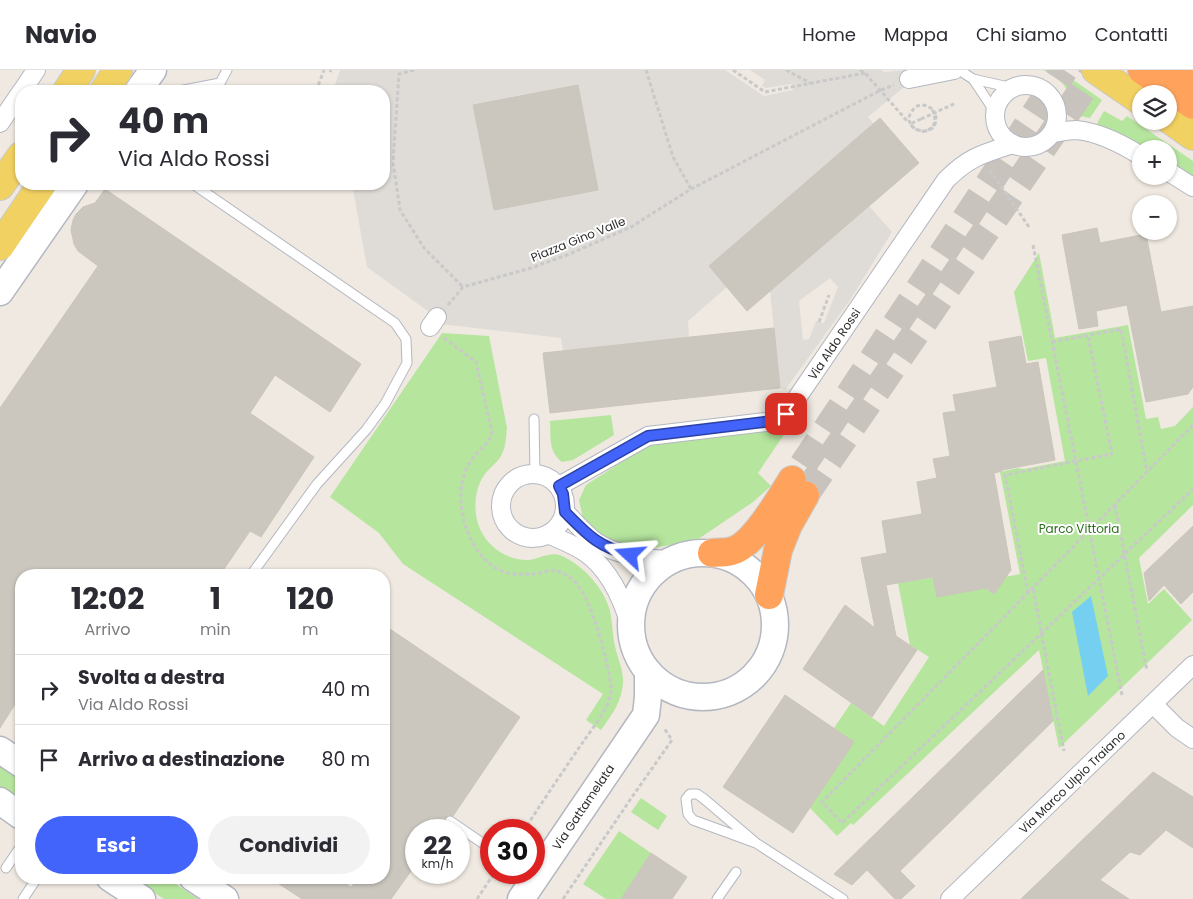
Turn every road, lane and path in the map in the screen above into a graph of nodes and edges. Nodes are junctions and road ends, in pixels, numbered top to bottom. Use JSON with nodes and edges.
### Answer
{"nodes":[{"id":1,"x":36,"y":70,"type":"edge"},
{"id":2,"x":82,"y":70,"type":"edge"},
{"id":3,"x":118,"y":70,"type":"edge"},
{"id":4,"x":154,"y":70,"type":"edge"},
{"id":5,"x":227,"y":70,"type":"edge"},
{"id":6,"x":324,"y":70,"type":"edge"},
{"id":7,"x":414,"y":70,"type":"edge"},
{"id":8,"x":646,"y":70,"type":"edge"},
{"id":9,"x":733,"y":70,"type":"edge"},
{"id":10,"x":786,"y":70,"type":"edge"},
{"id":11,"x":860,"y":70,"type":"edge"},
{"id":12,"x":954,"y":70,"type":"edge"},
{"id":13,"x":959,"y":70,"type":"edge"},
{"id":14,"x":1096,"y":70,"type":"edge"},
{"id":15,"x":1142,"y":70,"type":"edge"},
{"id":16,"x":1179,"y":70,"type":"edge"},
{"id":17,"x":865,"y":73,"type":"junction"},
{"id":18,"x":909,"y":79,"type":"joint"},
{"id":19,"x":972,"y":79,"type":"junction"},
{"id":20,"x":1193,"y":79,"type":"edge"},
{"id":21,"x":811,"y":83,"type":"junction"},
{"id":22,"x":26,"y":85,"type":"edge"},
{"id":23,"x":71,"y":85,"type":"edge"},
{"id":24,"x":108,"y":85,"type":"edge"},
{"id":25,"x":143,"y":85,"type":"edge"},
{"id":26,"x":210,"y":85,"type":"edge"},
{"id":27,"x":318,"y":85,"type":"edge"},
{"id":28,"x":1013,"y":88,"type":"junction"},
{"id":29,"x":881,"y":90,"type":"junction"},
{"id":30,"x":1132,"y":94,"type":"edge"},
{"id":31,"x":15,"y":101,"type":"edge"},
{"id":32,"x":956,"y":103,"type":"dead end"},
{"id":33,"x":1193,"y":104,"type":"edge"},
{"id":34,"x":935,"y":113,"type":"junction"},
{"id":35,"x":996,"y":117,"type":"junction"},
{"id":36,"x":0,"y":123,"type":"edge"},
{"id":37,"x":910,"y":124,"type":"junction"},
{"id":38,"x":1177,"y":125,"type":"edge"},
{"id":39,"x":1052,"y":133,"type":"junction"},
{"id":40,"x":1193,"y":136,"type":"edge"},
{"id":41,"x":1013,"y":144,"type":"junction"},
{"id":42,"x":1132,"y":151,"type":"edge"},
{"id":43,"x":982,"y":162,"type":"junction"},
{"id":44,"x":15,"y":165,"type":"edge"},
{"id":45,"x":1177,"y":177,"type":"edge"},
{"id":46,"x":0,"y":186,"type":"edge"},
{"id":47,"x":1192,"y":186,"type":"edge"},
{"id":48,"x":691,"y":189,"type":"junction"},
{"id":49,"x":38,"y":190,"type":"edge"},
{"id":50,"x":70,"y":190,"type":"edge"},
{"id":51,"x":202,"y":190,"type":"edge"},
{"id":52,"x":1029,"y":227,"type":"dead end"},
{"id":53,"x":1033,"y":245,"type":"dead end"},
{"id":54,"x":0,"y":246,"type":"edge"},
{"id":55,"x":463,"y":287,"type":"junction"},
{"id":56,"x":0,"y":292,"type":"edge"},
{"id":57,"x":829,"y":295,"type":"dead end"},
{"id":58,"x":819,"y":322,"type":"dead end"},
{"id":59,"x":1088,"y":335,"type":"junction"},
{"id":60,"x":1052,"y":342,"type":"junction"},
{"id":61,"x":534,"y":419,"type":"dead end"},
{"id":62,"x":1193,"y":425,"type":"edge"},
{"id":63,"x":1076,"y":461,"type":"junction"},
{"id":64,"x":1148,"y":472,"type":"junction"},
{"id":65,"x":535,"y":473,"type":"junction"},
{"id":66,"x":559,"y":486,"type":"junction"},
{"id":67,"x":1193,"y":489,"type":"edge"},
{"id":68,"x":1115,"y":505,"type":"junction"},
{"id":69,"x":565,"y":512,"type":"junction"},
{"id":70,"x":1090,"y":531,"type":"junction"},
{"id":71,"x":548,"y":534,"type":"junction"},
{"id":72,"x":712,"y":553,"type":"junction"},
{"id":73,"x":1124,"y":554,"type":"junction"},
{"id":74,"x":668,"y":561,"type":"junction"},
{"id":75,"x":255,"y":569,"type":"edge"},
{"id":76,"x":1099,"y":578,"type":"junction"},
{"id":77,"x":1032,"y":588,"type":"junction"},
{"id":78,"x":1028,"y":593,"type":"junction"},
{"id":79,"x":769,"y":596,"type":"junction"},
{"id":80,"x":630,"y":625,"type":"junction"},
{"id":81,"x":1041,"y":633,"type":"junction"},
{"id":82,"x":1193,"y":665,"type":"edge"},
{"id":83,"x":1147,"y":671,"type":"dead end"},
{"id":84,"x":648,"y":672,"type":"junction"},
{"id":85,"x":1122,"y":695,"type":"dead end"},
{"id":86,"x":685,"y":696,"type":"junction"},
{"id":87,"x":1153,"y":704,"type":"junction"},
{"id":88,"x":656,"y":722,"type":"junction"},
{"id":89,"x":1193,"y":739,"type":"edge"},
{"id":90,"x":0,"y":750,"type":"edge"},
{"id":91,"x":1064,"y":751,"type":"dead end"},
{"id":92,"x":15,"y":760,"type":"edge"},
{"id":93,"x":0,"y":801,"type":"edge"},
{"id":94,"x":15,"y":812,"type":"edge"},
{"id":95,"x":531,"y":819,"type":"edge"},
{"id":96,"x":756,"y":843,"type":"junction"},
{"id":97,"x":15,"y":855,"type":"edge"},
{"id":98,"x":545,"y":861,"type":"edge"},
{"id":99,"x":6,"y":868,"type":"dead end"},
{"id":100,"x":736,"y":872,"type":"dead end"},
{"id":101,"x":34,"y":884,"type":"edge"},
{"id":102,"x":119,"y":884,"type":"edge"},
{"id":103,"x":202,"y":884,"type":"edge"},
{"id":104,"x":487,"y":884,"type":"edge"},
{"id":105,"x":23,"y":899,"type":"edge"},
{"id":106,"x":142,"y":899,"type":"edge"},
{"id":107,"x":225,"y":899,"type":"edge"},
{"id":108,"x":477,"y":899,"type":"edge"},
{"id":109,"x":563,"y":899,"type":"edge"},
{"id":110,"x":717,"y":899,"type":"edge"},
{"id":111,"x":843,"y":899,"type":"edge"},
{"id":112,"x":950,"y":899,"type":"edge"}],
"edges":[{"from":1,"to":22,"type":"street"},
{"from":2,"to":23,"type":"main road"},
{"from":3,"to":24,"type":"main road"},
{"from":4,"to":25,"type":"street"},
{"from":5,"to":26,"type":"lane"},
{"from":6,"to":27,"type":"path"},
{"from":7,"to":55,"type":"path"},
{"from":8,"to":48,"type":"path"},
{"from":9,"to":21,"type":"path"},
{"from":10,"to":21,"type":"path"},
{"from":11,"to":17,"type":"path"},
{"from":12,"to":18,"type":"street"},
{"from":13,"to":19,"type":"lane"},
{"from":14,"to":30,"type":"main road"},
{"from":15,"to":33,"type":"highway"},
{"from":16,"to":20,"type":"highway"},
{"from":17,"to":21,"type":"path"},
{"from":17,"to":29,"type":"path"},
{"from":18,"to":29,"type":"path","name":"Piazza Gino Valle"},
{"from":19,"to":28,"type":"lane"},
{"from":19,"to":35,"type":"lane"},
{"from":28,"to":35,"type":"street"},
{"from":28,"to":39,"type":"street"},
{"from":29,"to":37,"type":"path"},
{"from":29,"to":48,"type":"path","name":"Piazza Gino Valle"},
{"from":31,"to":36,"type":"street"},
{"from":32,"to":34,"type":"path"},
{"from":34,"to":37,"type":"path","bridge":true},
{"from":34,"to":37,"type":"path","bridge":true},
{"from":35,"to":41,"type":"street"},
{"from":35,"to":43,"type":"street","name":"Via Aldo Rossi"},
{"from":38,"to":40,"type":"main road"},
{"from":39,"to":41,"type":"street"},
{"from":39,"to":42,"type":"street"},
{"from":41,"to":43,"type":"street","name":"Via Aldo Rossi"},
{"from":43,"to":52,"type":"path"},
{"from":43,"to":66,"type":"street","name":"Via Aldo Rossi"},
{"from":44,"to":46,"type":"main road"},
{"from":45,"to":47,"type":"street"},
{"from":48,"to":55,"type":"path","name":"Piazza Gino Valle"},
{"from":49,"to":54,"type":"main road"},
{"from":50,"to":56,"type":"street"},
{"from":51,"to":75,"type":"lane"},
{"from":53,"to":60,"type":"path"},
{"from":55,"to":95,"type":"path"},
{"from":57,"to":58,"type":"path"},
{"from":59,"to":60,"type":"path"},
{"from":59,"to":63,"type":"path"},
{"from":59,"to":64,"type":"path"},
{"from":60,"to":63,"type":"path"},
{"from":61,"to":65,"type":"lane"},
{"from":62,"to":64,"type":"path"},
{"from":63,"to":70,"type":"path"},
{"from":63,"to":78,"type":"path"},
{"from":64,"to":68,"type":"path"},
{"from":65,"to":66,"type":"street"},
{"from":65,"to":71,"type":"street"},
{"from":66,"to":69,"type":"street"},
{"from":67,"to":73,"type":"path"},
{"from":68,"to":70,"type":"path"},
{"from":68,"to":73,"type":"path"},
{"from":69,"to":71,"type":"street"},
{"from":69,"to":74,"type":"street"},
{"from":70,"to":76,"type":"path"},
{"from":70,"to":77,"type":"path"},
{"from":71,"to":80,"type":"street"},
{"from":72,"to":74,"type":"street"},
{"from":72,"to":79,"type":"street"},
{"from":72,"to":79,"type":"highway"},
{"from":73,"to":76,"type":"path"},
{"from":73,"to":83,"type":"path"},
{"from":74,"to":80,"type":"street"},
{"from":76,"to":81,"type":"path"},
{"from":76,"to":85,"type":"path"},
{"from":77,"to":78,"type":"path"},
{"from":77,"to":81,"type":"path"},
{"from":78,"to":81,"type":"path"},
{"from":79,"to":86,"type":"street"},
{"from":80,"to":84,"type":"street"},
{"from":81,"to":91,"type":"path"},
{"from":82,"to":87,"type":"street","name":"Via Marco Ulpio Traiano"},
{"from":84,"to":86,"type":"street"},
{"from":84,"to":88,"type":"street","name":"Via Gattamelata"},
{"from":86,"to":88,"type":"street","name":"Via Gattamelata"},
{"from":87,"to":89,"type":"street"},
{"from":87,"to":112,"type":"street","name":"Via Marco Ulpio Traiano"},
{"from":88,"to":98,"type":"street","name":"Via Gattamelata"},
{"from":88,"to":109,"type":"path"},
{"from":90,"to":92,"type":"street"},
{"from":93,"to":94,"type":"street"},
{"from":96,"to":96,"type":"lane"},
{"from":96,"to":111,"type":"lane"},
{"from":97,"to":99,"type":"lane"},
{"from":100,"to":110,"type":"lane"},
{"from":101,"to":105,"type":"lane"},
{"from":102,"to":106,"type":"street"},
{"from":103,"to":107,"type":"street"},
{"from":104,"to":108,"type":"path"}]}
